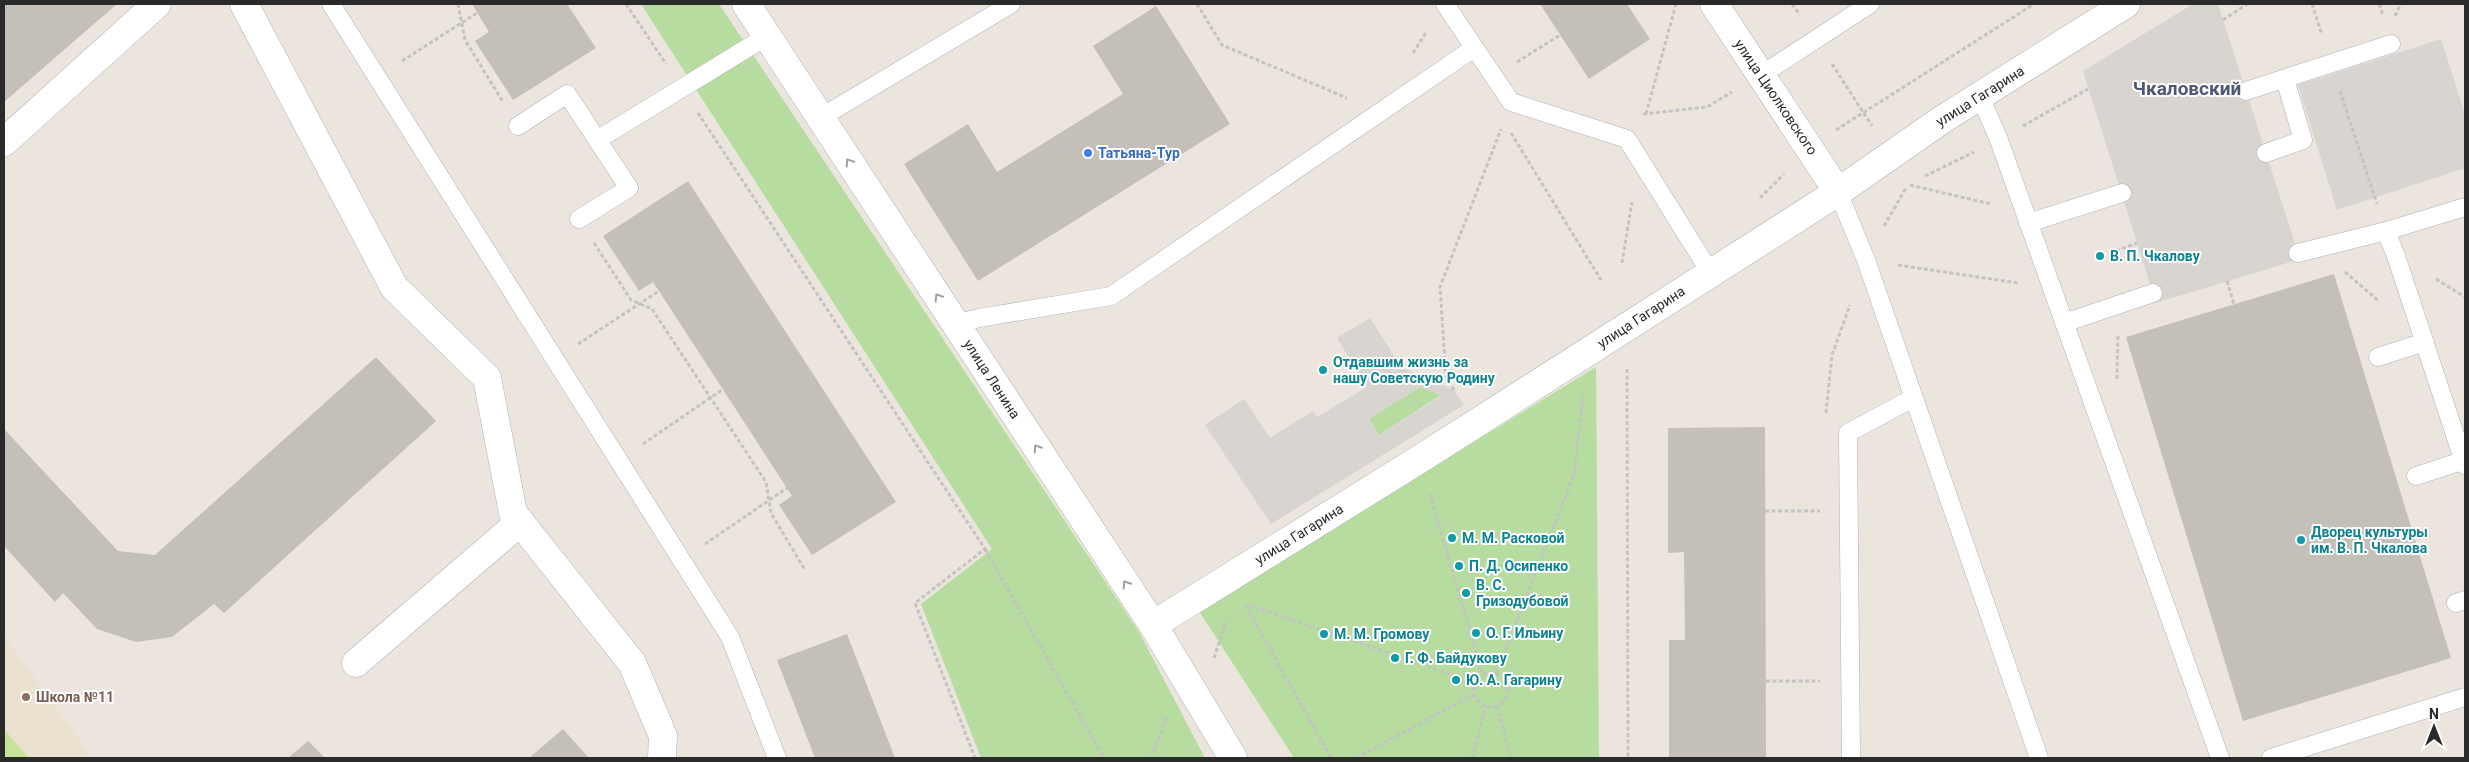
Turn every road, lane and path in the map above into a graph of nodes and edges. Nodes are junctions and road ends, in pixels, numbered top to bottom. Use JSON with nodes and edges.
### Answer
{"nodes":[{"id":1,"x":157,"y":4,"type":"edge"},
{"id":2,"x":244,"y":4,"type":"edge"},
{"id":3,"x":331,"y":4,"type":"edge"},
{"id":4,"x":458,"y":4,"type":"edge"},
{"id":5,"x":626,"y":4,"type":"edge"},
{"id":6,"x":746,"y":4,"type":"edge"},
{"id":7,"x":1012,"y":4,"type":"edge"},
{"id":8,"x":1197,"y":4,"type":"edge"},
{"id":9,"x":1445,"y":4,"type":"edge"},
{"id":10,"x":1676,"y":4,"type":"edge"},
{"id":11,"x":1714,"y":4,"type":"edge"},
{"id":12,"x":1870,"y":4,"type":"edge"},
{"id":13,"x":2126,"y":4,"type":"edge"},
{"id":14,"x":2247,"y":4,"type":"edge"},
{"id":15,"x":477,"y":13,"type":"dead end"},
{"id":16,"x":2223,"y":20,"type":"dead end"},
{"id":17,"x":462,"y":23,"type":"junction"},
{"id":18,"x":1560,"y":35,"type":"dead end"},
{"id":19,"x":767,"y":36,"type":"junction"},
{"id":20,"x":1815,"y":38,"type":"junction"},
{"id":21,"x":2391,"y":44,"type":"dead end"},
{"id":22,"x":1474,"y":48,"type":"junction"},
{"id":23,"x":2331,"y":63,"type":"junction"},
{"id":24,"x":1761,"y":75,"type":"junction"},
{"id":25,"x":378,"y":76,"type":"junction"},
{"id":26,"x":2285,"y":79,"type":"junction"},
{"id":27,"x":682,"y":89,"type":"junction"},
{"id":28,"x":2246,"y":90,"type":"dead end"},
{"id":29,"x":1980,"y":96,"type":"junction"},
{"id":30,"x":1350,"y":100,"type":"dead end"},
{"id":31,"x":1511,"y":102,"type":"junction"},
{"id":32,"x":1857,"y":104,"type":"dead end"},
{"id":33,"x":1646,"y":114,"type":"junction"},
{"id":34,"x":1636,"y":115,"type":"dead end"},
{"id":35,"x":820,"y":118,"type":"junction"},
{"id":36,"x":1504,"y":122,"type":"junction"},
{"id":37,"x":518,"y":126,"type":"joint"},
{"id":38,"x":597,"y":140,"type":"junction"},
{"id":39,"x":4,"y":142,"type":"edge"},
{"id":40,"x":2266,"y":153,"type":"dead end"},
{"id":41,"x":1638,"y":157,"type":"junction"},
{"id":42,"x":1908,"y":184,"type":"junction"},
{"id":43,"x":1899,"y":188,"type":"dead end"},
{"id":44,"x":1838,"y":192,"type":"junction"},
{"id":45,"x":2122,"y":194,"type":"dead end"},
{"id":46,"x":2465,"y":207,"type":"edge"},
{"id":47,"x":2026,"y":217,"type":"junction"},
{"id":48,"x":579,"y":219,"type":"joint"},
{"id":49,"x":2386,"y":231,"type":"junction"},
{"id":50,"x":2137,"y":243,"type":"dead end"},
{"id":51,"x":2110,"y":253,"type":"dead end"},
{"id":52,"x":2298,"y":253,"type":"joint"},
{"id":53,"x":1866,"y":260,"type":"junction"},
{"id":54,"x":1622,"y":263,"type":"dead end"},
{"id":55,"x":1710,"y":272,"type":"junction"},
{"id":56,"x":1601,"y":280,"type":"dead end"},
{"id":57,"x":2227,"y":281,"type":"dead end"},
{"id":58,"x":2052,"y":289,"type":"junction"},
{"id":59,"x":659,"y":291,"type":"dead end"},
{"id":60,"x":2153,"y":292,"type":"dead end"},
{"id":61,"x":640,"y":304,"type":"junction"},
{"id":62,"x":2234,"y":304,"type":"dead end"},
{"id":63,"x":2383,"y":305,"type":"dead end"},
{"id":64,"x":2064,"y":323,"type":"junction"},
{"id":65,"x":956,"y":324,"type":"junction"},
{"id":66,"x":2425,"y":342,"type":"junction"},
{"id":67,"x":2378,"y":357,"type":"dead end"},
{"id":68,"x":556,"y":359,"type":"junction"},
{"id":69,"x":1627,"y":361,"type":"dead end"},
{"id":70,"x":723,"y":389,"type":"dead end"},
{"id":71,"x":1454,"y":390,"type":"dead end"},
{"id":72,"x":1583,"y":391,"type":"dead end"},
{"id":73,"x":710,"y":397,"type":"junction"},
{"id":74,"x":1913,"y":398,"type":"junction"},
{"id":75,"x":1420,"y":459,"type":"junction"},
{"id":76,"x":619,"y":460,"type":"junction"},
{"id":77,"x":2465,"y":462,"type":"edge"},
{"id":78,"x":2416,"y":476,"type":"dead end"},
{"id":79,"x":787,"y":488,"type":"dead end"},
{"id":80,"x":768,"y":500,"type":"junction"},
{"id":81,"x":1765,"y":511,"type":"dead end"},
{"id":82,"x":1827,"y":511,"type":"dead end"},
{"id":83,"x":520,"y":522,"type":"junction"},
{"id":84,"x":986,"y":549,"type":"junction"},
{"id":85,"x":682,"y":560,"type":"junction"},
{"id":86,"x":806,"y":570,"type":"dead end"},
{"id":87,"x":1153,"y":625,"type":"junction"},
{"id":88,"x":356,"y":664,"type":"dead end"},
{"id":89,"x":1496,"y":674,"type":"junction"},
{"id":90,"x":1483,"y":676,"type":"junction"},
{"id":91,"x":1766,"y":681,"type":"dead end"},
{"id":92,"x":1829,"y":681,"type":"dead end"},
{"id":93,"x":1476,"y":683,"type":"junction"},
{"id":94,"x":1475,"y":694,"type":"junction"},
{"id":95,"x":2465,"y":697,"type":"edge"},
{"id":96,"x":1486,"y":706,"type":"junction"},
{"id":97,"x":1497,"y":706,"type":"junction"},
{"id":98,"x":662,"y":758,"type":"edge"},
{"id":99,"x":777,"y":758,"type":"edge"},
{"id":100,"x":976,"y":758,"type":"edge"},
{"id":101,"x":1104,"y":758,"type":"edge"},
{"id":102,"x":1233,"y":758,"type":"edge"},
{"id":103,"x":1331,"y":758,"type":"edge"},
{"id":104,"x":1356,"y":758,"type":"edge"},
{"id":105,"x":1472,"y":758,"type":"edge"},
{"id":106,"x":1511,"y":758,"type":"edge"},
{"id":107,"x":1628,"y":758,"type":"edge"},
{"id":108,"x":1851,"y":758,"type":"edge"},
{"id":109,"x":2039,"y":758,"type":"edge"},
{"id":110,"x":2220,"y":758,"type":"edge"},
{"id":111,"x":2271,"y":758,"type":"edge"}],
"edges":[{"from":1,"to":39,"type":"street"},
{"from":2,"to":83,"type":"street"},
{"from":3,"to":25,"type":"lane"},
{"from":4,"to":17,"type":"path"},
{"from":5,"to":27,"type":"path"},
{"from":6,"to":19,"type":"street","name":"улица Ленина"},
{"from":7,"to":35,"type":"lane"},
{"from":8,"to":30,"type":"path"},
{"from":9,"to":22,"type":"lane"},
{"from":10,"to":33,"type":"path"},
{"from":11,"to":24,"type":"street","name":"улица Циолковского"},
{"from":12,"to":20,"type":"lane"},
{"from":13,"to":29,"type":"street","name":"улица Гагарина"},
{"from":14,"to":16,"type":"path"},
{"from":15,"to":17,"type":"path"},
{"from":17,"to":25,"type":"path"},
{"from":17,"to":37,"type":"path"},
{"from":18,"to":31,"type":"path"},
{"from":19,"to":27,"type":"lane"},
{"from":19,"to":35,"type":"street","name":"улица Ленина"},
{"from":20,"to":24,"type":"lane"},
{"from":20,"to":32,"type":"path"},
{"from":21,"to":23,"type":"lane"},
{"from":22,"to":31,"type":"lane"},
{"from":22,"to":65,"type":"lane"},
{"from":23,"to":26,"type":"lane"},
{"from":23,"to":49,"type":"path"},
{"from":24,"to":33,"type":"path"},
{"from":24,"to":44,"type":"street","name":"улица Циолковского"},
{"from":25,"to":68,"type":"lane"},
{"from":26,"to":28,"type":"lane"},
{"from":26,"to":40,"type":"lane"},
{"from":27,"to":38,"type":"lane"},
{"from":27,"to":84,"type":"path"},
{"from":29,"to":44,"type":"street","name":"улица Гагарина"},
{"from":29,"to":47,"type":"lane"},
{"from":31,"to":36,"type":"path"},
{"from":31,"to":41,"type":"lane"},
{"from":33,"to":34,"type":"path"},
{"from":33,"to":41,"type":"path"},
{"from":65,"to":35,"type":"street","name":"улица Ленина","one_way":true},
{"from":36,"to":56,"type":"path"},
{"from":36,"to":71,"type":"path"},
{"from":37,"to":38,"type":"lane"},
{"from":38,"to":48,"type":"lane"},
{"from":41,"to":54,"type":"path"},
{"from":41,"to":55,"type":"lane"},
{"from":42,"to":43,"type":"path"},
{"from":42,"to":47,"type":"path"},
{"from":42,"to":53,"type":"path"},
{"from":44,"to":53,"type":"lane"},
{"from":44,"to":55,"type":"street","name":"улица Гагарина"},
{"from":45,"to":47,"type":"lane"},
{"from":46,"to":49,"type":"lane"},
{"from":47,"to":58,"type":"lane"},
{"from":48,"to":61,"type":"path"},
{"from":49,"to":52,"type":"lane"},
{"from":49,"to":66,"type":"lane"},
{"from":50,"to":51,"type":"path"},
{"from":52,"to":63,"type":"path"},
{"from":53,"to":58,"type":"path"},
{"from":53,"to":74,"type":"lane"},
{"from":55,"to":75,"type":"street","name":"улица Гагарина"},
{"from":57,"to":62,"type":"path"},
{"from":58,"to":64,"type":"lane"},
{"from":59,"to":61,"type":"path"},
{"from":60,"to":64,"type":"lane"},
{"from":61,"to":68,"type":"path"},
{"from":61,"to":73,"type":"path"},
{"from":64,"to":110,"type":"lane"},
{"from":87,"to":65,"type":"street","name":"улица Ленина","one_way":true},
{"from":66,"to":67,"type":"lane"},
{"from":66,"to":77,"type":"lane"},
{"from":68,"to":76,"type":"lane"},
{"from":69,"to":107,"type":"path"},
{"from":70,"to":73,"type":"path"},
{"from":72,"to":89,"type":"path"},
{"from":73,"to":76,"type":"path"},
{"from":73,"to":80,"type":"path"},
{"from":74,"to":108,"type":"lane"},
{"from":74,"to":109,"type":"lane"},
{"from":75,"to":87,"type":"street","name":"улица Гагарина"},
{"from":75,"to":90,"type":"path"},
{"from":76,"to":85,"type":"lane"},
{"from":77,"to":78,"type":"lane"},
{"from":79,"to":80,"type":"path"},
{"from":80,"to":85,"type":"path"},
{"from":80,"to":86,"type":"path"},
{"from":81,"to":82,"type":"path"},
{"from":83,"to":88,"type":"street"},
{"from":83,"to":98,"type":"street"},
{"from":84,"to":100,"type":"path"},
{"from":84,"to":101,"type":"path"},
{"from":85,"to":99,"type":"lane"},
{"from":87,"to":102,"type":"street","name":"улица Ленина"},
{"from":89,"to":90,"type":"path"},
{"from":89,"to":97,"type":"path"},
{"from":90,"to":93,"type":"path"},
{"from":91,"to":92,"type":"path"},
{"from":93,"to":94,"type":"path"},
{"from":93,"to":103,"type":"path"},
{"from":94,"to":96,"type":"path"},
{"from":94,"to":104,"type":"path"},
{"from":95,"to":111,"type":"lane"},
{"from":96,"to":97,"type":"path"},
{"from":96,"to":105,"type":"path"},
{"from":97,"to":106,"type":"path"}]}
